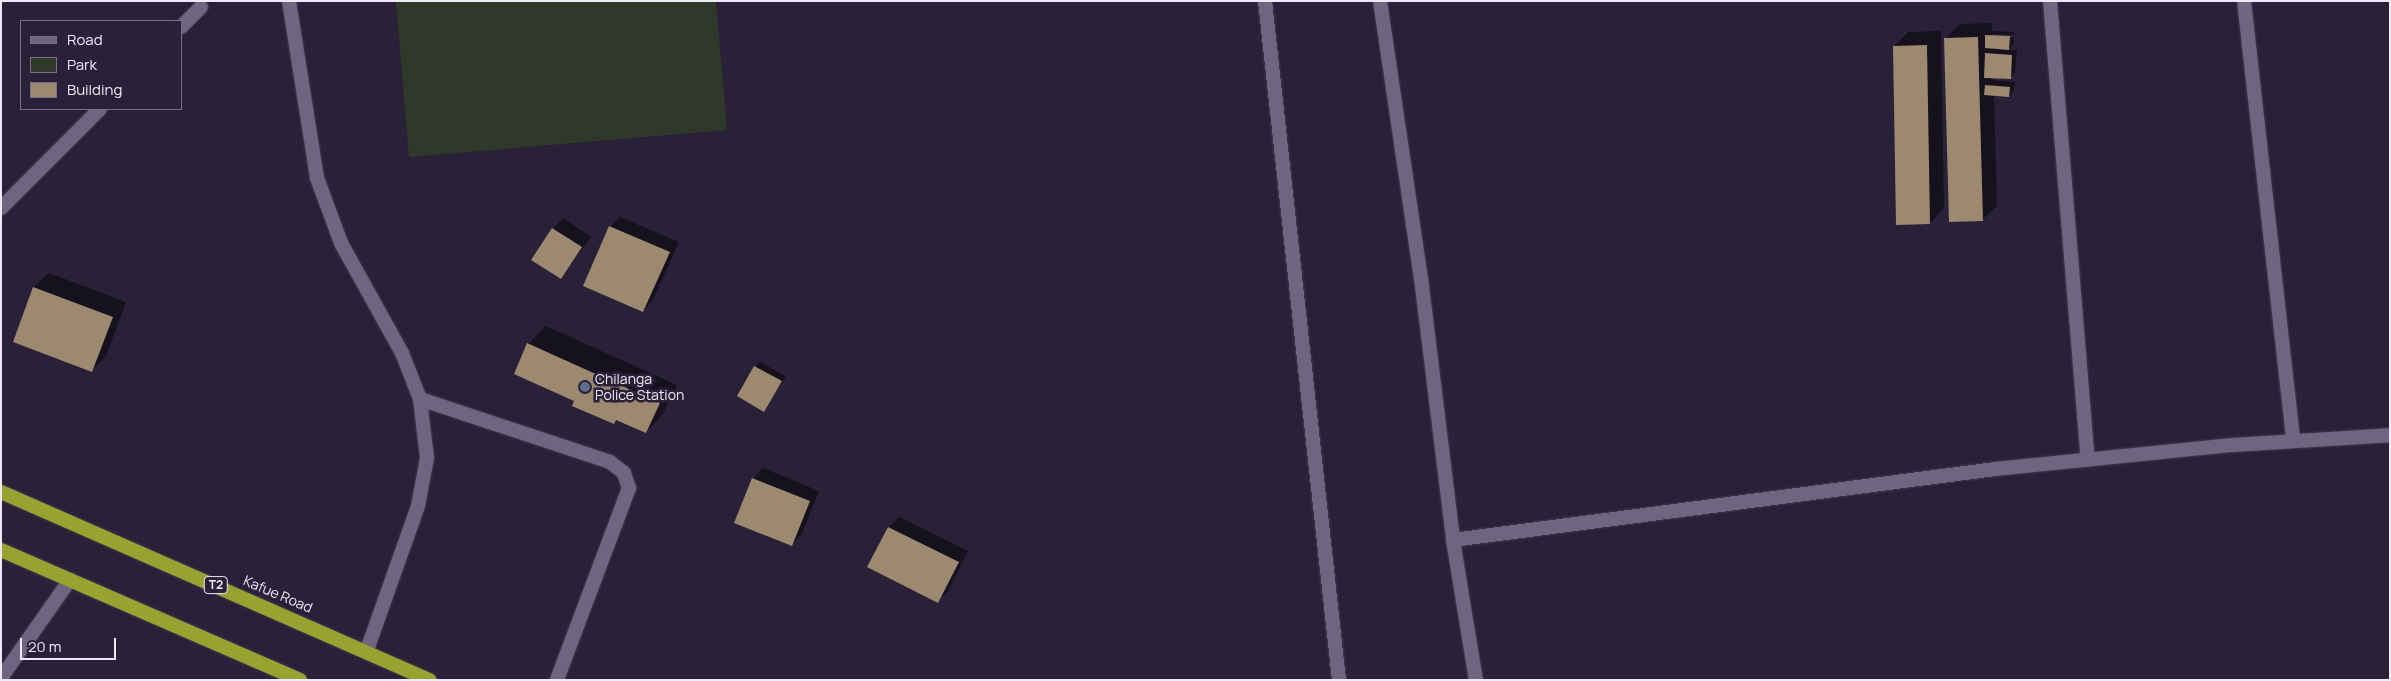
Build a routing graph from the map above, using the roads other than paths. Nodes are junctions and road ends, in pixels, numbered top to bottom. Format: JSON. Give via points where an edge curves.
{"nodes":[{"id":1,"x":289,"y":1,"type":"edge"},
{"id":2,"x":1266,"y":1,"type":"edge"},
{"id":3,"x":1380,"y":1,"type":"edge"},
{"id":4,"x":2050,"y":1,"type":"edge"},
{"id":5,"x":2244,"y":1,"type":"edge"},
{"id":6,"x":201,"y":8,"type":"dead end"},
{"id":7,"x":182,"y":26,"type":"edge"},
{"id":8,"x":99,"y":110,"type":"edge"},
{"id":9,"x":1,"y":208,"type":"edge"},
{"id":10,"x":420,"y":399,"type":"junction"},
{"id":11,"x":2390,"y":435,"type":"edge"},
{"id":12,"x":2293,"y":440,"type":"junction"},
{"id":13,"x":2088,"y":459,"type":"junction"},
{"id":14,"x":1,"y":492,"type":"edge"},
{"id":15,"x":1453,"y":540,"type":"junction"},
{"id":16,"x":1,"y":550,"type":"edge"},
{"id":17,"x":70,"y":580,"type":"junction"},
{"id":18,"x":367,"y":650,"type":"junction"},
{"id":19,"x":1,"y":678,"type":"edge"},
{"id":20,"x":300,"y":680,"type":"edge"},
{"id":21,"x":430,"y":680,"type":"edge"},
{"id":22,"x":557,"y":680,"type":"edge"},
{"id":23,"x":1339,"y":680,"type":"edge"},
{"id":24,"x":1476,"y":680,"type":"edge"}],
"edges":[{"from":1,"to":10,"type":"street","via":[[318,178],[341,243],[402,353]]},
{"from":2,"to":23,"type":"street"},
{"from":3,"to":15,"type":"street","via":[[1421,278]]},
{"from":4,"to":13,"type":"street"},
{"from":5,"to":12,"type":"street"},
{"from":6,"to":7,"type":"street"},
{"from":8,"to":9,"type":"street"},
{"from":10,"to":18,"type":"street","via":[[427,458],[418,506]]},
{"from":10,"to":22,"type":"street","via":[[610,462],[624,474],[630,488]]},
{"from":11,"to":12,"type":"street"},
{"from":12,"to":13,"type":"street"},
{"from":13,"to":15,"type":"street"},
{"from":14,"to":18,"type":"highway","name":"Kafue Road","number":"T2"},
{"from":15,"to":24,"type":"street"},
{"from":16,"to":17,"type":"highway"},
{"from":17,"to":19,"type":"street"},
{"from":17,"to":20,"type":"highway"},
{"from":18,"to":21,"type":"highway","name":"Kafue Road","number":"T2"}]}
